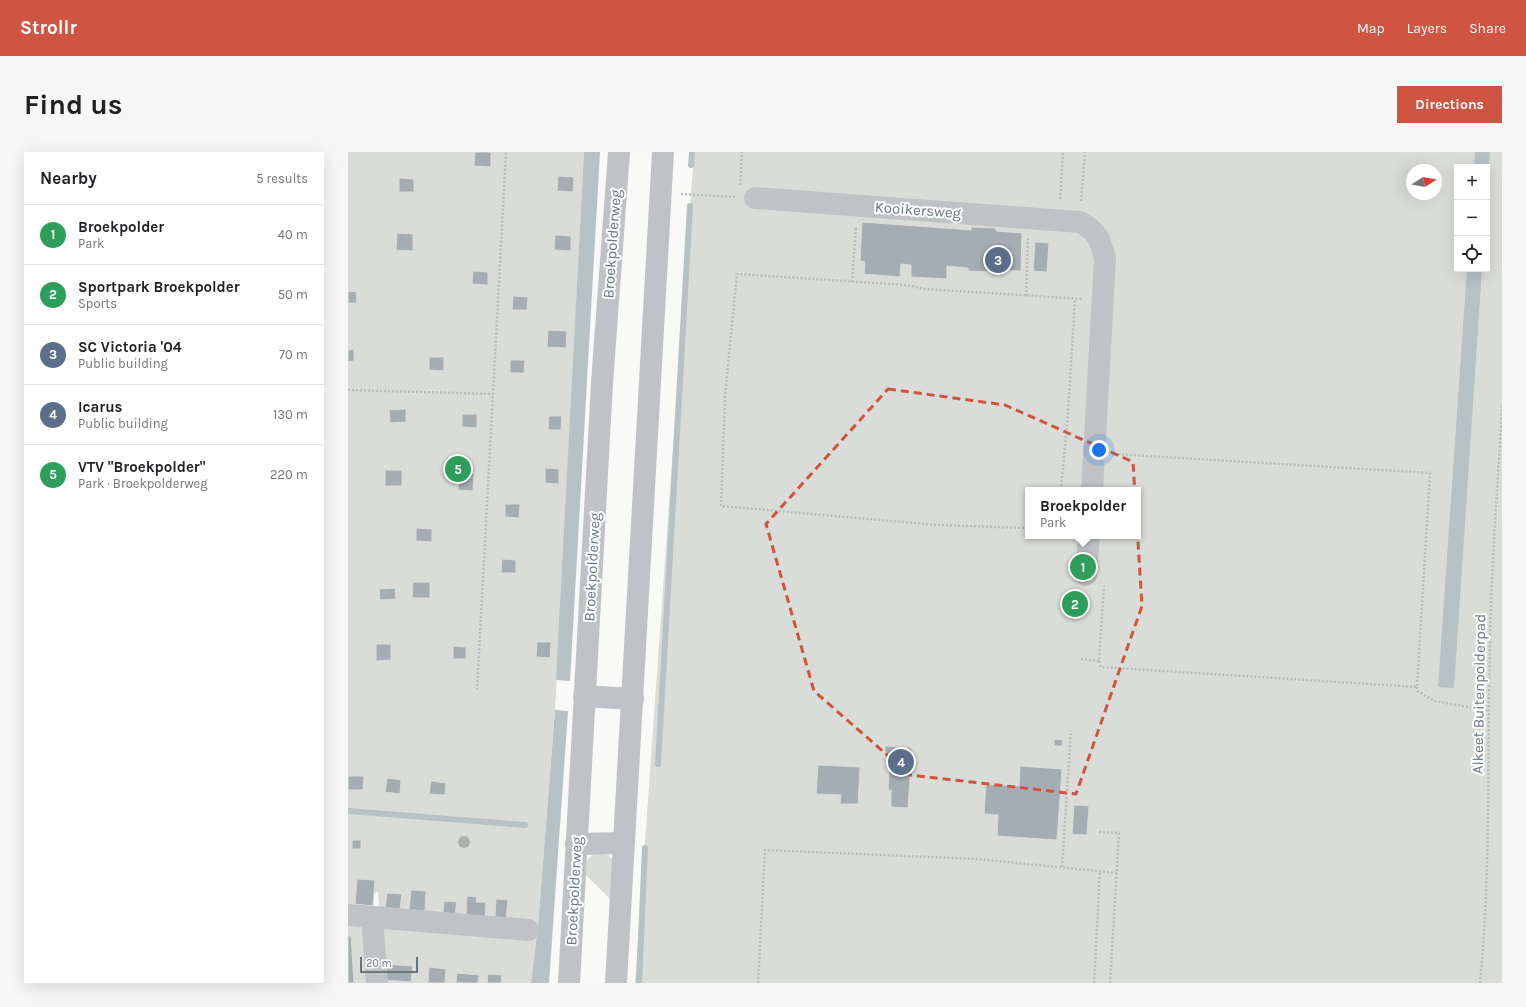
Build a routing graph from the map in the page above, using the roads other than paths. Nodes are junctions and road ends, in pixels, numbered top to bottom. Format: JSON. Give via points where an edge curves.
{"nodes":[{"id":1,"x":618,"y":152,"type":"edge"},
{"id":2,"x":663,"y":152,"type":"edge"},
{"id":3,"x":743,"y":195,"type":"road end"},
{"id":4,"x":1092,"y":487,"type":"edge"},
{"id":5,"x":1089,"y":539,"type":"edge"},
{"id":6,"x":1095,"y":579,"type":"road end"},
{"id":7,"x":584,"y":696,"type":"junction"},
{"id":8,"x":633,"y":699,"type":"junction"},
{"id":9,"x":623,"y":843,"type":"junction"},
{"id":10,"x":576,"y":844,"type":"junction"},
{"id":11,"x":348,"y":915,"type":"edge"},
{"id":12,"x":372,"y":918,"type":"junction"},
{"id":13,"x":528,"y":930,"type":"dead end"},
{"id":14,"x":377,"y":983,"type":"edge"},
{"id":15,"x":569,"y":983,"type":"edge"},
{"id":16,"x":616,"y":983,"type":"edge"}],
"edges":[{"from":1,"to":7,"type":"street","name":"Broekpolderweg"},
{"from":2,"to":8,"type":"street"},
{"from":3,"to":4,"type":"street","name":"Kooikersweg","via":[[1080,222],[1092,229],[1100,242],[1105,259]]},
{"from":5,"to":6,"type":"street"},
{"from":7,"to":8,"type":"street"},
{"from":7,"to":10,"type":"street","name":"Broekpolderweg"},
{"from":8,"to":9,"type":"street"},
{"from":9,"to":10,"type":"street"},
{"from":9,"to":16,"type":"street"},
{"from":10,"to":15,"type":"street","name":"Broekpolderweg"},
{"from":11,"to":12,"type":"street"},
{"from":12,"to":13,"type":"street"},
{"from":12,"to":14,"type":"street"}]}
